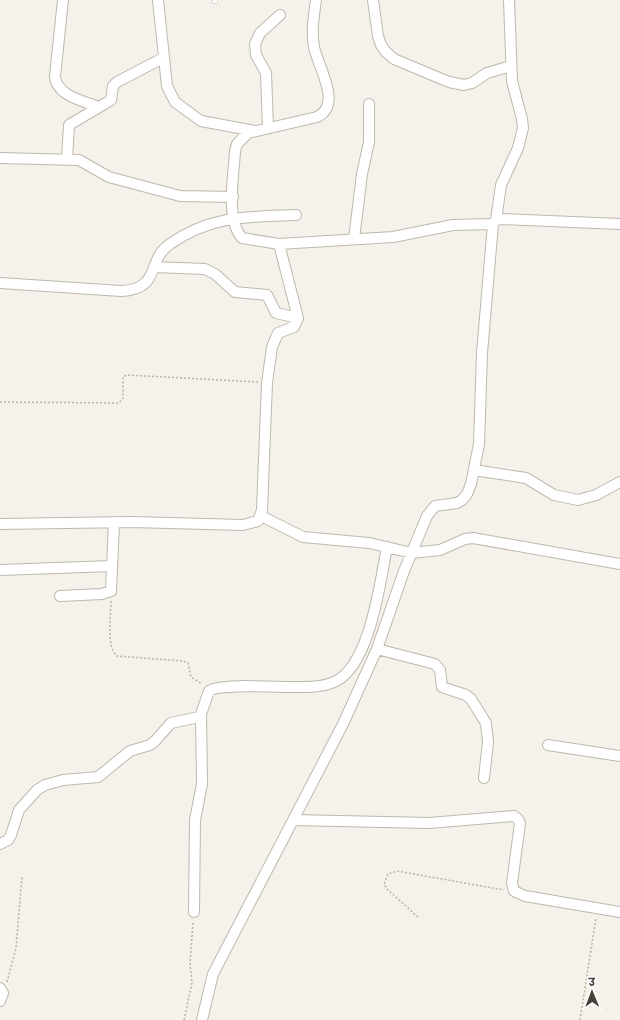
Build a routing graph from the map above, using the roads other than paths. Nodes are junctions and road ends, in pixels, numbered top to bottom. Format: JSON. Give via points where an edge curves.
{"nodes":[{"id":1,"x":63,"y":0,"type":"edge"},
{"id":2,"x":158,"y":0,"type":"edge"},
{"id":3,"x":316,"y":0,"type":"edge"},
{"id":4,"x":373,"y":0,"type":"edge"},
{"id":5,"x":509,"y":0,"type":"edge"},
{"id":6,"x":280,"y":15,"type":"dead end"},
{"id":7,"x":163,"y":58,"type":"junction"},
{"id":8,"x":511,"y":66,"type":"junction"},
{"id":9,"x":369,"y":104,"type":"dead end"},
{"id":10,"x":99,"y":107,"type":"junction"},
{"id":11,"x":268,"y":128,"type":"junction"},
{"id":12,"x":257,"y":131,"type":"junction"},
{"id":13,"x":0,"y":158,"type":"edge"},
{"id":14,"x":67,"y":159,"type":"junction"},
{"id":15,"x":233,"y":197,"type":"junction"},
{"id":16,"x":296,"y":215,"type":"dead end"},
{"id":17,"x":232,"y":218,"type":"junction"},
{"id":18,"x":495,"y":222,"type":"junction"},
{"id":19,"x":620,"y":224,"type":"edge"},
{"id":20,"x":354,"y":239,"type":"junction"},
{"id":21,"x":279,"y":244,"type":"junction"},
{"id":22,"x":154,"y":268,"type":"junction"},
{"id":23,"x":0,"y":283,"type":"edge"},
{"id":24,"x":298,"y":318,"type":"junction"},
{"id":25,"x":474,"y":470,"type":"junction"},
{"id":26,"x":620,"y":482,"type":"edge"},
{"id":27,"x":261,"y":516,"type":"junction"},
{"id":28,"x":114,"y":522,"type":"junction"},
{"id":29,"x":0,"y":524,"type":"edge"},
{"id":30,"x":387,"y":547,"type":"junction"},
{"id":31,"x":406,"y":552,"type":"junction"},
{"id":32,"x":620,"y":564,"type":"edge"},
{"id":33,"x":112,"y":566,"type":"junction"},
{"id":34,"x":0,"y":570,"type":"edge"},
{"id":35,"x":60,"y":596,"type":"dead end"},
{"id":36,"x":377,"y":649,"type":"junction"},
{"id":37,"x":201,"y":714,"type":"junction"},
{"id":38,"x":548,"y":745,"type":"dead end"},
{"id":39,"x":620,"y":756,"type":"edge"},
{"id":40,"x":484,"y":778,"type":"dead end"},
{"id":41,"x":293,"y":820,"type":"junction"},
{"id":42,"x":0,"y":844,"type":"edge"},
{"id":43,"x":194,"y":912,"type":"road end"},
{"id":44,"x":620,"y":912,"type":"edge"},
{"id":45,"x":202,"y":1020,"type":"edge"}],
"edges":[{"from":1,"to":10,"type":"street","via":[[55,76],[57,86],[61,92]]},
{"from":2,"to":7,"type":"street"},
{"from":3,"to":11,"type":"street","via":[[313,39],[328,93],[327,109],[317,117]]},
{"from":4,"to":8,"type":"street","via":[[380,41],[386,52],[394,59],[449,82],[464,85],[487,73]]},
{"from":5,"to":8,"type":"street"},
{"from":6,"to":11,"type":"street","via":[[260,33],[255,44],[256,55],[266,73]]},
{"from":7,"to":10,"type":"street","via":[[117,82],[113,86],[111,100]]},
{"from":7,"to":12,"type":"street","via":[[170,94],[180,106],[201,121]]},
{"from":8,"to":18,"type":"street","via":[[523,128],[518,148],[501,185]]},
{"from":9,"to":20,"type":"street","via":[[369,142],[362,174]]},
{"from":10,"to":14,"type":"street","via":[[69,124]]},
{"from":11,"to":12,"type":"street"},
{"from":12,"to":15,"type":"street","via":[[248,133],[237,144]]},
{"from":13,"to":14,"type":"street"},
{"from":14,"to":15,"type":"street","via":[[79,160],[109,177],[180,196]]},
{"from":15,"to":17,"type":"street"},
{"from":16,"to":17,"type":"street"},
{"from":17,"to":21,"type":"street","via":[[242,238]]},
{"from":17,"to":22,"type":"street","via":[[212,222],[169,244],[160,254]]},
{"from":18,"to":19,"type":"street","via":[[557,220]]},
{"from":18,"to":20,"type":"street","via":[[453,225],[403,235]]},
{"from":18,"to":25,"type":"street","via":[[482,353],[479,444]]},
{"from":20,"to":21,"type":"street"},
{"from":21,"to":24,"type":"street"},
{"from":22,"to":23,"type":"street","via":[[143,285],[131,290]]},
{"from":22,"to":24,"type":"street","via":[[210,271],[235,292],[267,295],[276,313]]},
{"from":24,"to":27,"type":"street","via":[[294,327],[278,333],[274,339],[267,383]]},
{"from":25,"to":26,"type":"street","via":[[526,478],[554,495],[578,500],[596,495]]},
{"from":25,"to":31,"type":"street","via":[[469,489],[462,500],[431,510]]},
{"from":27,"to":28,"type":"street","via":[[258,521],[243,525]]},
{"from":27,"to":30,"type":"street","via":[[303,537]]},
{"from":28,"to":29,"type":"street"},
{"from":28,"to":33,"type":"street"},
{"from":30,"to":31,"type":"street"},
{"from":30,"to":37,"type":"street","via":[[367,636],[360,654],[346,674],[336,682],[316,687],[213,689],[207,696]]},
{"from":31,"to":32,"type":"street","via":[[440,550],[473,538]]},
{"from":31,"to":36,"type":"street"},
{"from":33,"to":34,"type":"street"},
{"from":33,"to":35,"type":"street","via":[[111,591],[102,594]]},
{"from":36,"to":40,"type":"street","via":[[435,664],[440,670],[442,687],[471,699],[486,723],[488,732]]},
{"from":36,"to":41,"type":"street","via":[[343,724]]},
{"from":37,"to":42,"type":"street","via":[[171,723],[150,745],[130,751],[98,777],[63,780],[37,790],[18,810],[11,835]]},
{"from":37,"to":43,"type":"street","via":[[202,784],[195,820]]},
{"from":38,"to":39,"type":"street"},
{"from":41,"to":44,"type":"street","via":[[437,823],[514,816],[520,823],[512,883],[514,892]]},
{"from":41,"to":45,"type":"street","via":[[212,974]]}]}
